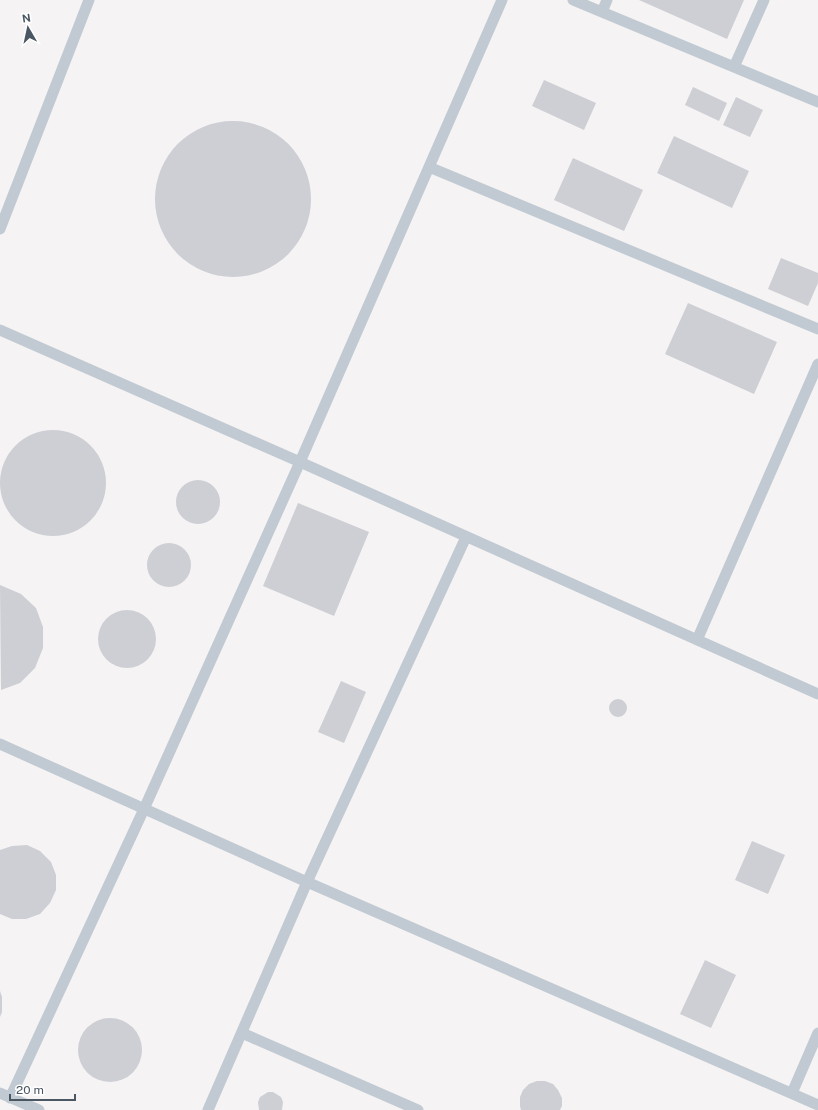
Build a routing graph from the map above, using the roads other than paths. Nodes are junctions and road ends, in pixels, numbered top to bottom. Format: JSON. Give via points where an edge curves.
{"nodes":[{"id":1,"x":89,"y":0,"type":"edge"},
{"id":2,"x":502,"y":0,"type":"edge"},
{"id":3,"x":573,"y":0,"type":"edge"},
{"id":4,"x":607,"y":0,"type":"edge"},
{"id":5,"x":764,"y":0,"type":"edge"},
{"id":6,"x":602,"y":12,"type":"junction"},
{"id":7,"x":734,"y":67,"type":"junction"},
{"id":8,"x":818,"y":102,"type":"edge"},
{"id":9,"x":428,"y":167,"type":"junction"},
{"id":10,"x":0,"y":229,"type":"edge"},
{"id":11,"x":0,"y":330,"type":"edge"},
{"id":12,"x":818,"y":330,"type":"edge"},
{"id":13,"x":818,"y":364,"type":"edge"},
{"id":14,"x":300,"y":462,"type":"junction"},
{"id":15,"x":466,"y":537,"type":"junction"},
{"id":16,"x":697,"y":640,"type":"junction"},
{"id":17,"x":818,"y":694,"type":"edge"},
{"id":18,"x":0,"y":744,"type":"edge"},
{"id":19,"x":144,"y":809,"type":"junction"},
{"id":20,"x":307,"y":882,"type":"junction"},
{"id":21,"x":242,"y":1033,"type":"junction"},
{"id":22,"x":818,"y":1033,"type":"edge"},
{"id":23,"x":792,"y":1093,"type":"junction"},
{"id":24,"x":5,"y":1095,"type":"edge"},
{"id":25,"x":818,"y":1105,"type":"edge"},
{"id":26,"x":39,"y":1110,"type":"edge"},
{"id":27,"x":208,"y":1110,"type":"edge"},
{"id":28,"x":418,"y":1110,"type":"edge"}],
"edges":[{"from":1,"to":10,"type":"lane"},
{"from":2,"to":9,"type":"lane"},
{"from":3,"to":6,"type":"lane"},
{"from":4,"to":6,"type":"lane"},
{"from":5,"to":7,"type":"lane"},
{"from":6,"to":7,"type":"lane"},
{"from":7,"to":8,"type":"lane"},
{"from":9,"to":12,"type":"lane"},
{"from":9,"to":14,"type":"lane"},
{"from":11,"to":14,"type":"lane"},
{"from":13,"to":16,"type":"lane"},
{"from":14,"to":15,"type":"lane"},
{"from":14,"to":19,"type":"lane"},
{"from":15,"to":16,"type":"lane"},
{"from":15,"to":20,"type":"lane"},
{"from":16,"to":17,"type":"lane"},
{"from":18,"to":19,"type":"lane"},
{"from":19,"to":20,"type":"lane"},
{"from":19,"to":24,"type":"lane"},
{"from":20,"to":21,"type":"lane"},
{"from":20,"to":23,"type":"lane"},
{"from":21,"to":27,"type":"lane"},
{"from":21,"to":28,"type":"lane"},
{"from":22,"to":23,"type":"lane"},
{"from":23,"to":25,"type":"lane"},
{"from":24,"to":26,"type":"lane"}]}
